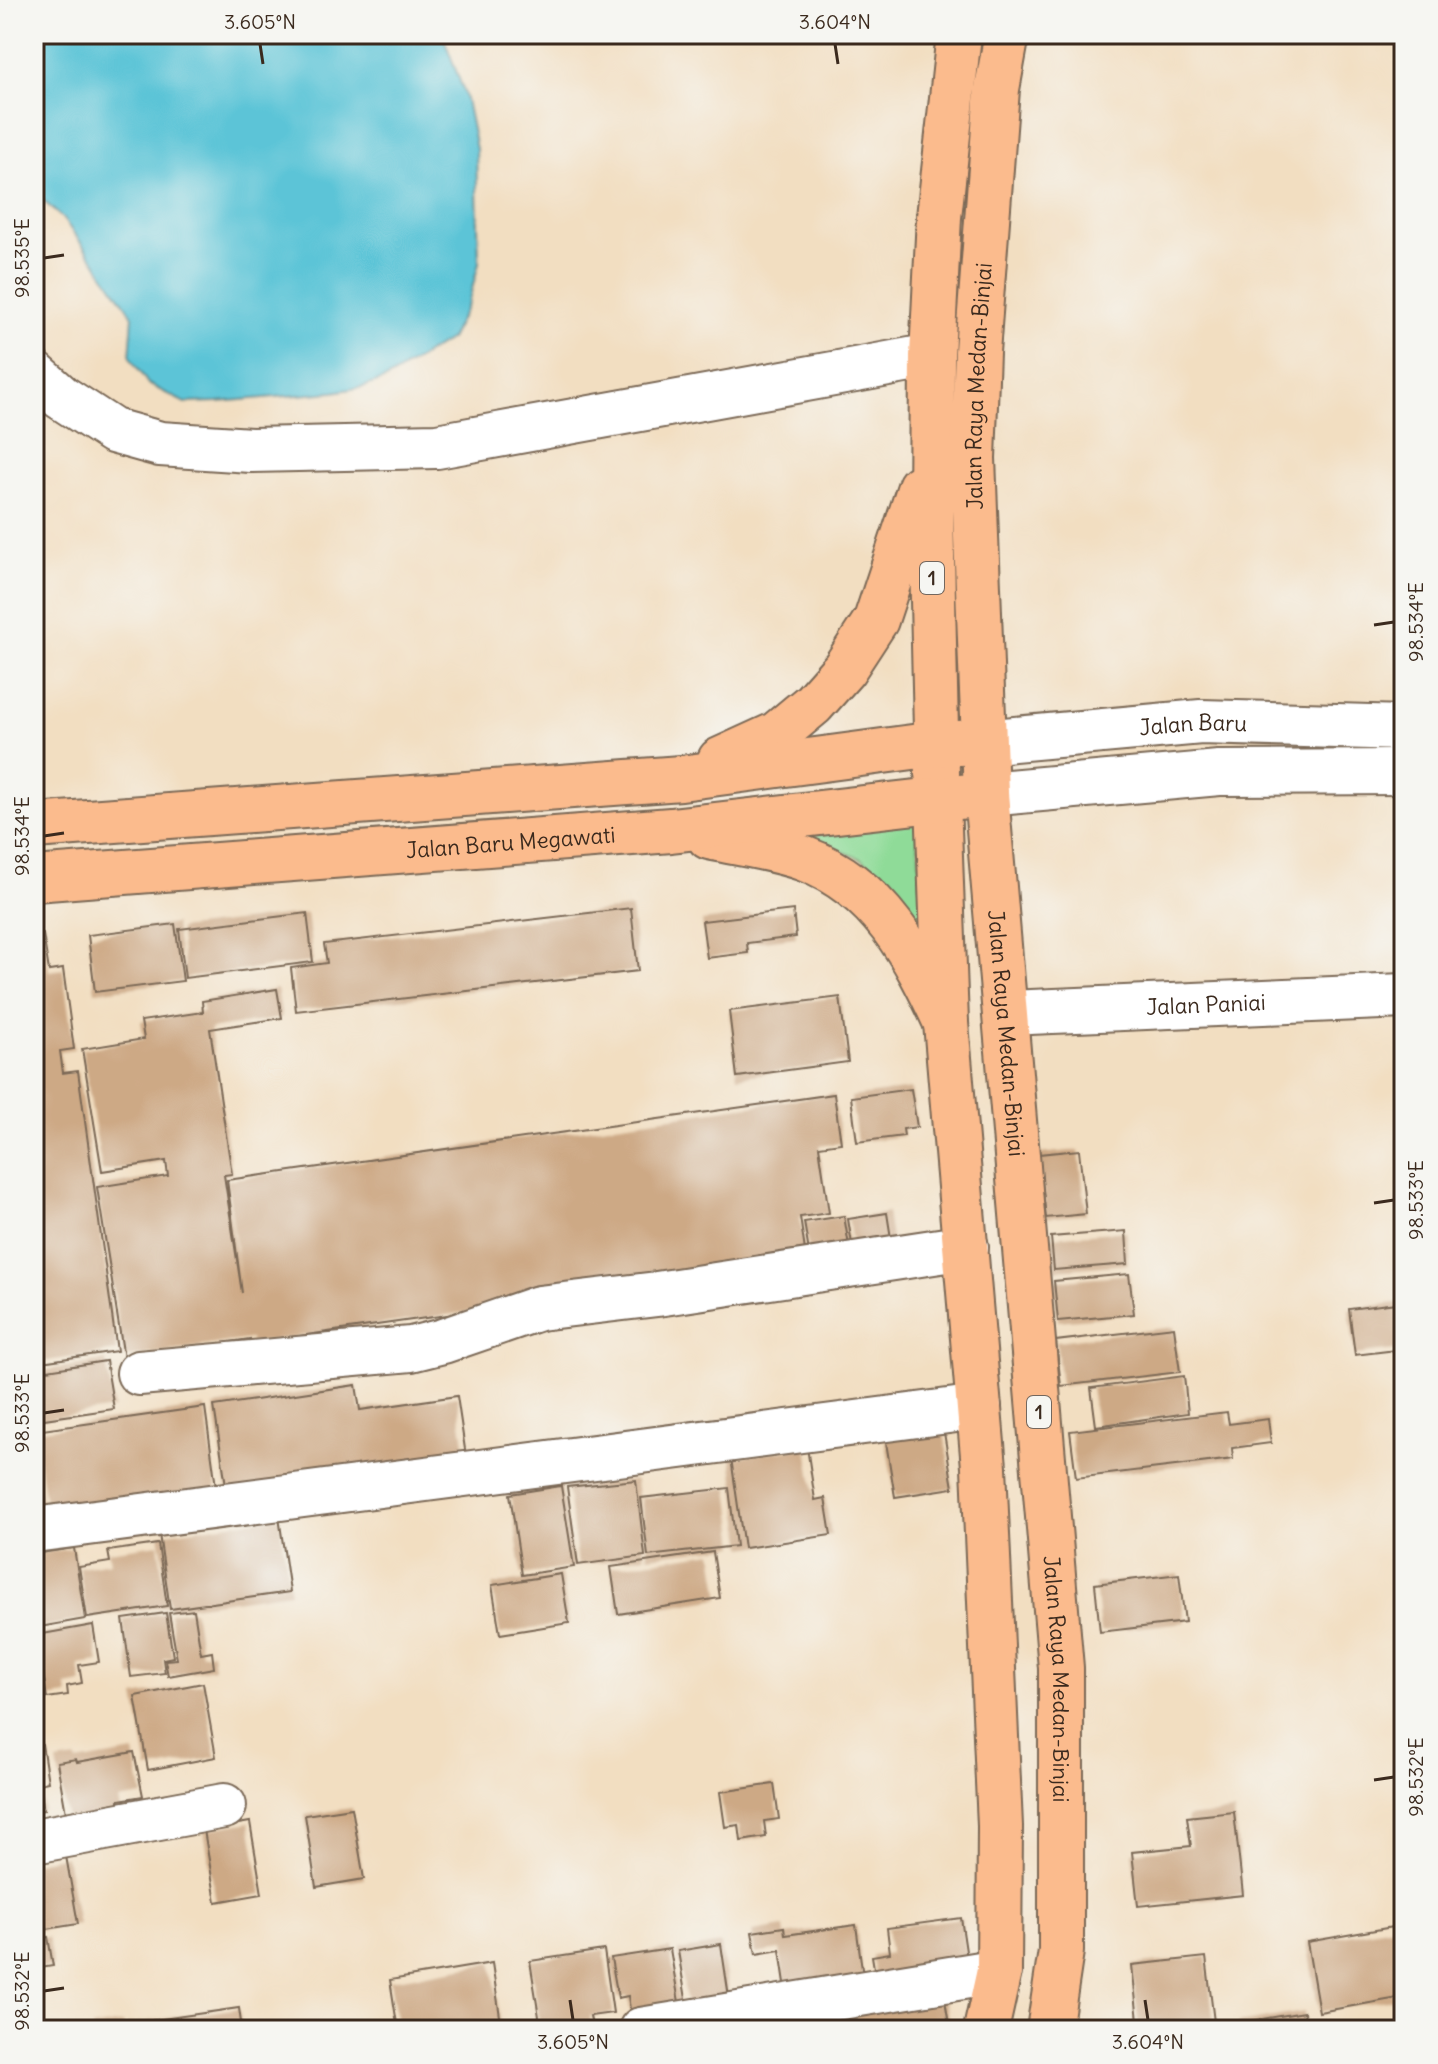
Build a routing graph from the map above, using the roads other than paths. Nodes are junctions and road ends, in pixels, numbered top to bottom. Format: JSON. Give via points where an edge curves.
{"nodes":[{"id":1,"x":959,"y":34,"type":"edge"},
{"id":2,"x":1007,"y":34,"type":"edge"},
{"id":3,"x":932,"y":356,"type":"junction"},
{"id":4,"x":34,"y":373,"type":"edge"},
{"id":5,"x":933,"y":451,"type":"junction"},
{"id":6,"x":1404,"y":728,"type":"edge"},
{"id":7,"x":982,"y":742,"type":"junction"},
{"id":8,"x":935,"y":744,"type":"junction"},
{"id":9,"x":1404,"y":772,"type":"edge"},
{"id":10,"x":681,"y":778,"type":"junction"},
{"id":11,"x":986,"y":794,"type":"junction"},
{"id":12,"x":938,"y":800,"type":"junction"},
{"id":13,"x":34,"y":826,"type":"edge"},
{"id":14,"x":671,"y":830,"type":"junction"},
{"id":15,"x":34,"y":879,"type":"edge"},
{"id":16,"x":1404,"y":996,"type":"edge"},
{"id":17,"x":1006,"y":1013,"type":"junction"},
{"id":18,"x":946,"y":1023,"type":"junction"},
{"id":19,"x":966,"y":1247,"type":"junction"},
{"id":20,"x":139,"y":1373,"type":"dead end"},
{"id":21,"x":979,"y":1407,"type":"junction"},
{"id":22,"x":34,"y":1530,"type":"edge"},
{"id":23,"x":224,"y":1806,"type":"dead end"},
{"id":24,"x":34,"y":1841,"type":"edge"},
{"id":25,"x":999,"y":1971,"type":"junction"},
{"id":26,"x":641,"y":2030,"type":"edge"},
{"id":27,"x":986,"y":2030,"type":"edge"},
{"id":28,"x":1049,"y":2030,"type":"edge"}],
"edges":[{"from":1,"to":3,"type":"main road","name":"Jalan Raya Medan-Binjai","number":"1","via":[[939,217]]},
{"from":2,"to":7,"type":"main road","name":"Jalan Raya Medan-Binjai","number":"1","via":[[997,89],[973,458]]},
{"from":3,"to":4,"type":"street","via":[[437,446],[251,450],[160,444],[113,431]]},
{"from":3,"to":5,"type":"main road","name":"Jalan Raya Medan-Binjai","number":"1"},
{"from":5,"to":8,"type":"main road","name":"Jalan Raya Medan-Binjai","number":"1"},
{"from":5,"to":10,"type":"main road","via":[[876,620],[844,669],[777,734]]},
{"from":6,"to":7,"type":"street","name":"Jalan Baru","via":[[1201,722]]},
{"from":7,"to":8,"type":"main road"},
{"from":7,"to":11,"type":"main road","name":"Jalan Raya Medan-Binjai","number":"1"},
{"from":8,"to":10,"type":"main road"},
{"from":8,"to":12,"type":"main road","name":"Jalan Raya Medan-Binjai","number":"1"},
{"from":9,"to":11,"type":"street","via":[[1219,773]]},
{"from":10,"to":13,"type":"main road"},
{"from":11,"to":12,"type":"main road","name":"Jalan Baru Megawati"},
{"from":11,"to":17,"type":"main road","name":"Jalan Raya Medan-Binjai","number":"1"},
{"from":12,"to":14,"type":"main road","name":"Jalan Baru Megawati"},
{"from":12,"to":18,"type":"main road","name":"Jalan Raya Medan-Binjai","number":"1"},
{"from":14,"to":15,"type":"main road","name":"Jalan Baru Megawati"},
{"from":14,"to":18,"type":"main road","via":[[806,860],[838,875],[863,893],[910,950]]},
{"from":16,"to":17,"type":"street","name":"Jalan Paniai"},
{"from":17,"to":28,"type":"main road","name":"Jalan Raya Medan-Binjai","number":"1","via":[[1061,1668],[1061,1951]]},
{"from":18,"to":19,"type":"main road","name":"Jalan Raya Medan-Binjai","number":"1"},
{"from":19,"to":20,"type":"street","via":[[539,1308],[411,1349]]},
{"from":19,"to":21,"type":"main road","name":"Jalan Raya Medan-Binjai","number":"1"},
{"from":21,"to":22,"type":"street"},
{"from":21,"to":25,"type":"main road","name":"Jalan Raya Medan-Binjai","number":"1","via":[[1000,1826]]},
{"from":23,"to":24,"type":"street"},
{"from":25,"to":26,"type":"street"},
{"from":25,"to":27,"type":"main road","name":"Jalan Raya Medan-Binjai","number":"1"}]}
